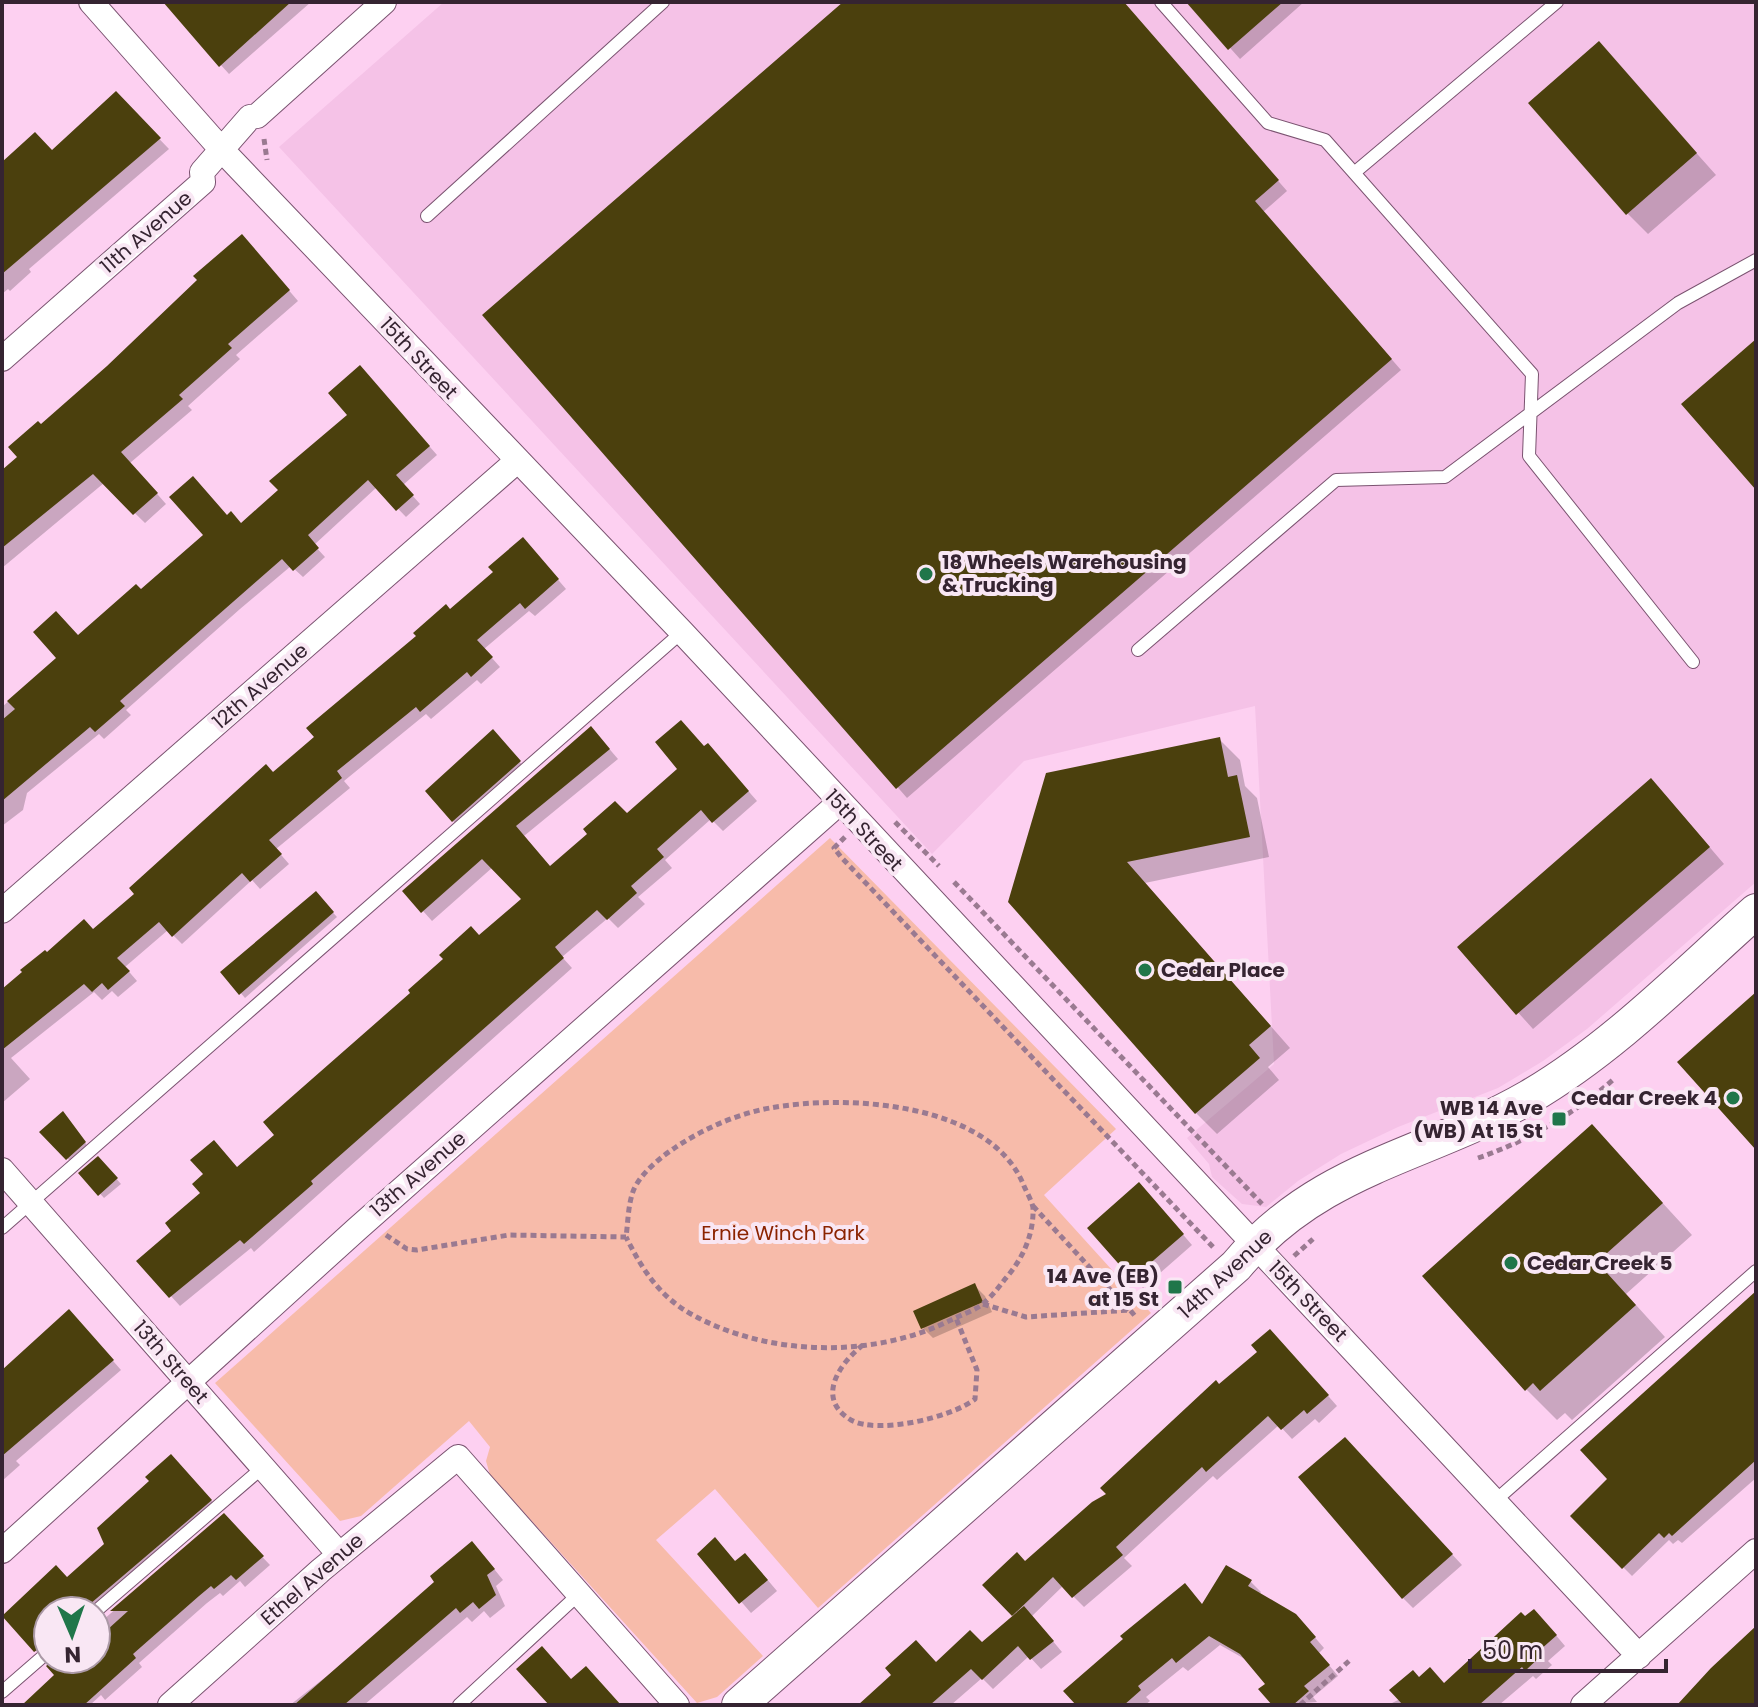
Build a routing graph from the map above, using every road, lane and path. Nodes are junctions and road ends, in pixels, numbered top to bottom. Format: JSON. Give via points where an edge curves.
{"nodes":[{"id":1,"x":91,"y":2,"type":"edge"},
{"id":2,"x":384,"y":2,"type":"edge"},
{"id":3,"x":663,"y":2,"type":"edge"},
{"id":4,"x":1161,"y":2,"type":"edge"},
{"id":5,"x":1557,"y":2,"type":"edge"},
{"id":6,"x":221,"y":149,"type":"junction"},
{"id":7,"x":1354,"y":173,"type":"junction"},
{"id":8,"x":427,"y":216,"type":"dead end"},
{"id":9,"x":1756,"y":260,"type":"edge"},
{"id":10,"x":2,"y":359,"type":"edge"},
{"id":11,"x":1531,"y":410,"type":"junction"},
{"id":12,"x":517,"y":461,"type":"junction"},
{"id":13,"x":682,"y":632,"type":"junction"},
{"id":14,"x":1138,"y":650,"type":"dead end"},
{"id":15,"x":1693,"y":662,"type":"dead end"},
{"id":16,"x":839,"y":803,"type":"junction"},
{"id":17,"x":892,"y":820,"type":"dead end"},
{"id":18,"x":846,"y":836,"type":"dead end"},
{"id":19,"x":2,"y":911,"type":"edge"},
{"id":20,"x":1756,"y":911,"type":"edge"},
{"id":21,"x":2,"y":1170,"type":"edge"},
{"id":22,"x":31,"y":1202,"type":"junction"},
{"id":23,"x":1033,"y":1206,"type":"junction"},
{"id":24,"x":1266,"y":1207,"type":"dead end"},
{"id":25,"x":2,"y":1228,"type":"edge"},
{"id":26,"x":382,"y":1232,"type":"dead end"},
{"id":27,"x":626,"y":1237,"type":"junction"},
{"id":28,"x":1254,"y":1245,"type":"junction"},
{"id":29,"x":1215,"y":1248,"type":"dead end"},
{"id":30,"x":1756,"y":1271,"type":"edge"},
{"id":31,"x":983,"y":1304,"type":"junction"},
{"id":32,"x":1130,"y":1310,"type":"junction"},
{"id":33,"x":956,"y":1318,"type":"junction"},
{"id":34,"x":1155,"y":1338,"type":"junction"},
{"id":35,"x":864,"y":1344,"type":"junction"},
{"id":36,"x":189,"y":1384,"type":"junction"},
{"id":37,"x":262,"y":1468,"type":"junction"},
{"id":38,"x":1496,"y":1500,"type":"junction"},
{"id":39,"x":2,"y":1551,"type":"edge"},
{"id":40,"x":1756,"y":1551,"type":"edge"},
{"id":41,"x":339,"y":1554,"type":"junction"},
{"id":42,"x":580,"y":1593,"type":"junction"},
{"id":43,"x":112,"y":1597,"type":"edge"},
{"id":44,"x":1639,"y":1656,"type":"junction"},
{"id":45,"x":1349,"y":1661,"type":"dead end"},
{"id":46,"x":32,"y":1666,"type":"edge"},
{"id":47,"x":2,"y":1692,"type":"edge"},
{"id":48,"x":170,"y":1705,"type":"edge"},
{"id":49,"x":459,"y":1705,"type":"edge"},
{"id":50,"x":677,"y":1705,"type":"edge"},
{"id":51,"x":739,"y":1705,"type":"edge"},
{"id":52,"x":1300,"y":1705,"type":"edge"},
{"id":53,"x":1583,"y":1705,"type":"edge"}],
"edges":[{"from":1,"to":6,"type":"street","name":"15th Street"},
{"from":2,"to":6,"type":"street","name":"11th Avenue","via":[[250,117]]},
{"from":3,"to":8,"type":"lane"},
{"from":4,"to":7,"type":"lane","via":[[1268,123],[1325,140]]},
{"from":5,"to":7,"type":"lane"},
{"from":6,"to":10,"type":"street","name":"11th Avenue","via":[[202,172],[203,182]]},
{"from":6,"to":12,"type":"street","name":"15th Street"},
{"from":7,"to":11,"type":"lane","via":[[1532,374]]},
{"from":9,"to":11,"type":"lane","via":[[1678,303]]},
{"from":11,"to":14,"type":"lane","via":[[1445,477],[1336,480]]},
{"from":11,"to":15,"type":"lane","via":[[1529,456]]},
{"from":12,"to":13,"type":"street","name":"15th Street"},
{"from":12,"to":19,"type":"street","name":"12th Avenue"},
{"from":13,"to":16,"type":"street","name":"15th Street"},
{"from":13,"to":22,"type":"lane"},
{"from":16,"to":28,"type":"street","name":"15th Street"},
{"from":16,"to":36,"type":"street","name":"13th Avenue","via":[[345,1239]]},
{"from":17,"to":24,"type":"path"},
{"from":18,"to":29,"type":"path","via":[[834,848],[841,857]]},
{"from":20,"to":28,"type":"street","name":"14th Avenue","via":[[1591,1056],[1529,1097],[1332,1186]]},
{"from":21,"to":22,"type":"street","name":"13th Street"},
{"from":22,"to":25,"type":"lane"},
{"from":22,"to":36,"type":"street","name":"13th Street"},
{"from":23,"to":27,"type":"path","via":[[1017,1167],[991,1142],[959,1124],[891,1106],[806,1104],[732,1118],[658,1159],[634,1190]]},
{"from":23,"to":31,"type":"path","via":[[1025,1252]]},
{"from":23,"to":32,"type":"path"},
{"from":26,"to":27,"type":"path","via":[[394,1243],[417,1250],[509,1235]]},
{"from":27,"to":35,"type":"path","via":[[660,1291],[726,1330],[799,1346]]},
{"from":28,"to":34,"type":"street","name":"14th Avenue"},
{"from":28,"to":38,"type":"street","name":"15th Street"},
{"from":30,"to":38,"type":"lane"},
{"from":31,"to":32,"type":"path","via":[[1026,1317]]},
{"from":31,"to":33,"type":"path"},
{"from":32,"to":34,"type":"path"},
{"from":33,"to":35,"type":"path","via":[[912,1336]]},
{"from":33,"to":35,"type":"path","via":[[977,1370],[975,1399],[964,1408],[909,1424],[850,1419],[834,1395],[834,1376]]},
{"from":34,"to":51,"type":"street","name":"14th Avenue"},
{"from":36,"to":37,"type":"street","name":"13th Street"},
{"from":36,"to":39,"type":"street","name":"13th Avenue"},
{"from":37,"to":41,"type":"street","name":"13th Street"},
{"from":37,"to":43,"type":"lane"},
{"from":38,"to":44,"type":"street","name":"15th Street"},
{"from":40,"to":44,"type":"street"},
{"from":41,"to":42,"type":"street","name":"Ethel Avenue","via":[[458,1457]]},
{"from":41,"to":48,"type":"street","name":"Ethel Avenue"},
{"from":42,"to":49,"type":"lane"},
{"from":42,"to":50,"type":"street"},
{"from":44,"to":53,"type":"street"},
{"from":45,"to":52,"type":"path"},
{"from":46,"to":47,"type":"lane"}]}
